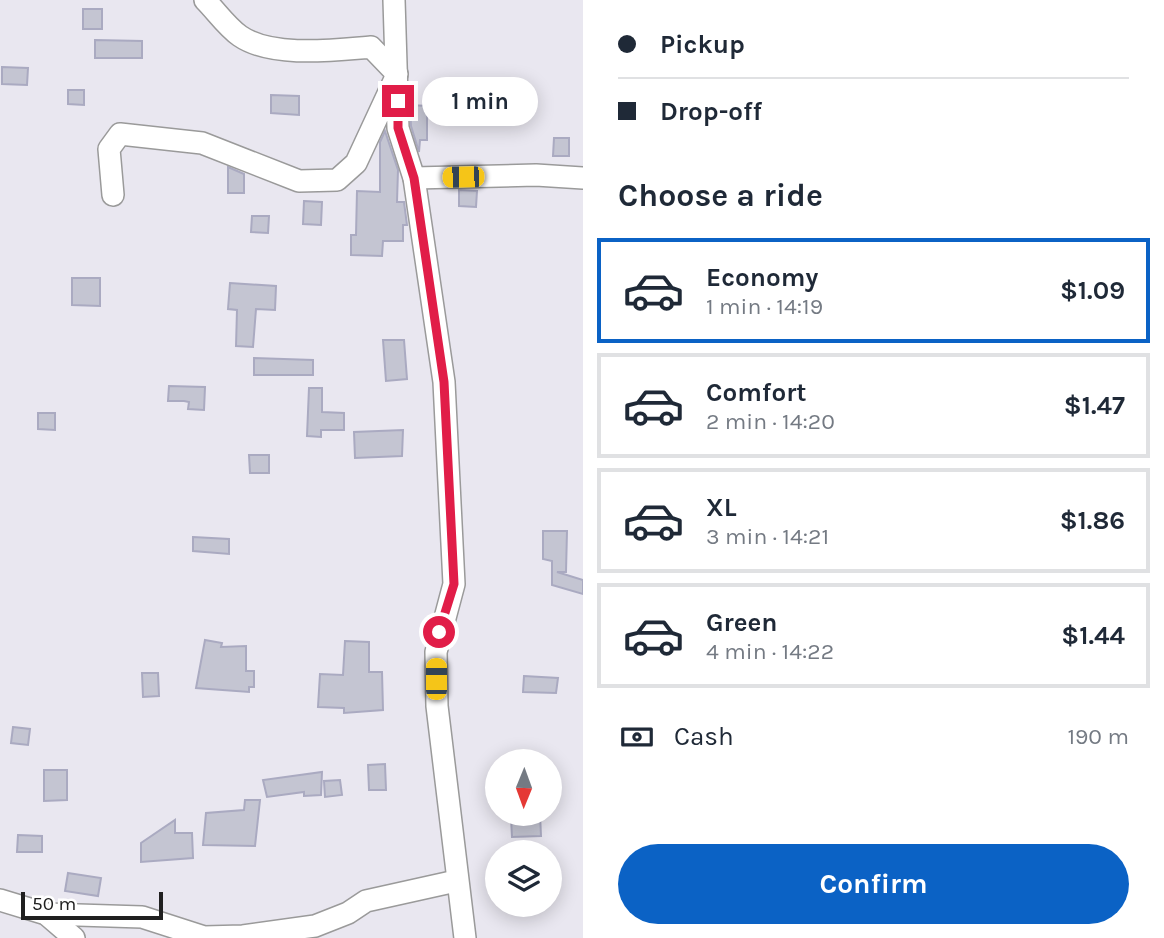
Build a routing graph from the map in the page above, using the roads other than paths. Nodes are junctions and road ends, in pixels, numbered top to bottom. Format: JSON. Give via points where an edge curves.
{"nodes":[{"id":1,"x":205,"y":0,"type":"edge"},
{"id":2,"x":394,"y":0,"type":"edge"},
{"id":3,"x":397,"y":74,"type":"junction"},
{"id":4,"x":583,"y":177,"type":"edge"},
{"id":5,"x":414,"y":178,"type":"junction"},
{"id":6,"x":113,"y":195,"type":"dead end"},
{"id":7,"x":456,"y":880,"type":"junction"},
{"id":8,"x":0,"y":900,"type":"edge"},
{"id":9,"x":46,"y":914,"type":"junction"},
{"id":10,"x":74,"y":938,"type":"edge"},
{"id":11,"x":465,"y":938,"type":"edge"}],
"edges":[{"from":1,"to":3,"type":"street","via":[[241,37],[271,47],[310,51],[371,47]]},
{"from":2,"to":3,"type":"street"},
{"from":3,"to":5,"type":"street","via":[[398,128]]},
{"from":3,"to":6,"type":"street","via":[[356,163],[337,180],[299,181],[202,143],[120,134],[109,149]]},
{"from":4,"to":5,"type":"street"},
{"from":5,"to":7,"type":"street","via":[[444,382],[454,584],[436,652],[437,706]]},
{"from":7,"to":9,"type":"street","via":[[366,901],[315,926],[256,935],[204,937],[142,917]]},
{"from":7,"to":11,"type":"street"},
{"from":8,"to":9,"type":"street"},
{"from":9,"to":10,"type":"street"}]}
